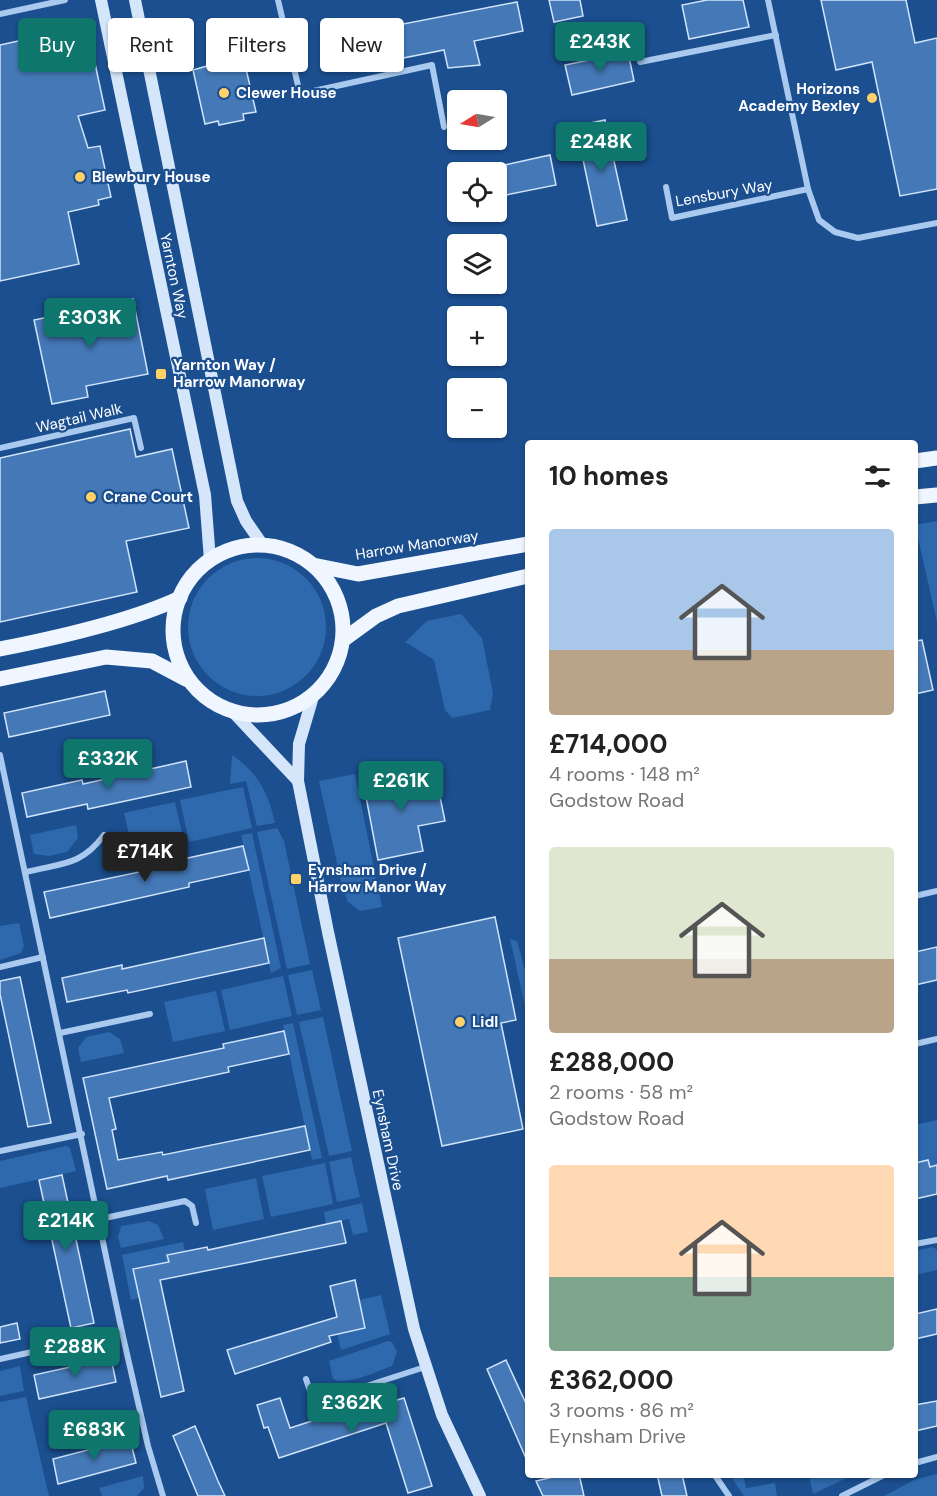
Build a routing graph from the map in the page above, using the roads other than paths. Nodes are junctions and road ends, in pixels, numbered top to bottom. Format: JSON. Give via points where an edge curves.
{"nodes":[{"id":1,"x":65,"y":0,"type":"edge"},
{"id":2,"x":101,"y":0,"type":"edge"},
{"id":3,"x":135,"y":0,"type":"edge"},
{"id":4,"x":278,"y":0,"type":"edge"},
{"id":5,"x":768,"y":0,"type":"edge"},
{"id":6,"x":0,"y":14,"type":"edge"},
{"id":7,"x":776,"y":35,"type":"junction"},
{"id":8,"x":639,"y":62,"type":"dead end"},
{"id":9,"x":444,"y":127,"type":"dead end"},
{"id":10,"x":666,"y":187,"type":"dead end"},
{"id":11,"x":808,"y":189,"type":"junction"},
{"id":12,"x":937,"y":223,"type":"edge"},
{"id":13,"x":0,"y":448,"type":"edge"},
{"id":14,"x":141,"y":448,"type":"dead end"},
{"id":15,"x":937,"y":458,"type":"edge"},
{"id":16,"x":918,"y":460,"type":"edge"},
{"id":17,"x":937,"y":495,"type":"edge"},
{"id":18,"x":918,"y":497,"type":"edge"},
{"id":19,"x":262,"y":544,"type":"junction"},
{"id":20,"x":525,"y":545,"type":"edge"},
{"id":21,"x":210,"y":560,"type":"junction"},
{"id":22,"x":313,"y":565,"type":"junction"},
{"id":23,"x":525,"y":577,"type":"edge"},
{"id":24,"x":180,"y":598,"type":"junction"},
{"id":25,"x":343,"y":640,"type":"junction"},
{"id":26,"x":0,"y":649,"type":"edge"},
{"id":27,"x":0,"y":679,"type":"edge"},
{"id":28,"x":186,"y":679,"type":"junction"},
{"id":29,"x":312,"y":700,"type":"junction"},
{"id":30,"x":233,"y":712,"type":"junction"},
{"id":31,"x":0,"y":755,"type":"edge"},
{"id":32,"x":298,"y":781,"type":"junction"},
{"id":33,"x":104,"y":835,"type":"dead end"},
{"id":34,"x":26,"y":872,"type":"junction"},
{"id":35,"x":937,"y":891,"type":"edge"},
{"id":36,"x":918,"y":895,"type":"edge"},
{"id":37,"x":44,"y":957,"type":"junction"},
{"id":38,"x":0,"y":967,"type":"edge"},
{"id":39,"x":150,"y":1014,"type":"dead end"},
{"id":40,"x":60,"y":1033,"type":"junction"},
{"id":41,"x":937,"y":1039,"type":"edge"},
{"id":42,"x":918,"y":1043,"type":"edge"},
{"id":43,"x":82,"y":1134,"type":"junction"},
{"id":44,"x":0,"y":1151,"type":"edge"},
{"id":45,"x":100,"y":1219,"type":"junction"},
{"id":46,"x":196,"y":1223,"type":"dead end"},
{"id":47,"x":937,"y":1240,"type":"edge"},
{"id":48,"x":918,"y":1243,"type":"edge"},
{"id":49,"x":122,"y":1332,"type":"junction"},
{"id":50,"x":0,"y":1359,"type":"edge"},
{"id":51,"x":425,"y":1367,"type":"junction"},
{"id":52,"x":306,"y":1379,"type":"dead end"},
{"id":53,"x":937,"y":1457,"type":"edge"},
{"id":54,"x":918,"y":1462,"type":"edge"},
{"id":55,"x":717,"y":1478,"type":"edge"},
{"id":56,"x":878,"y":1478,"type":"edge"},
{"id":57,"x":163,"y":1496,"type":"edge"},
{"id":58,"x":480,"y":1496,"type":"edge"},
{"id":59,"x":729,"y":1496,"type":"edge"},
{"id":60,"x":842,"y":1496,"type":"edge"}],
"edges":[{"from":1,"to":6,"type":"street"},
{"from":2,"to":21,"type":"street","name":"Yarnton Way","via":[[205,495]]},
{"from":3,"to":19,"type":"street","name":"Yarnton Way","via":[[237,501]]},
{"from":4,"to":9,"type":"street","via":[[300,94],[432,65]]},
{"from":5,"to":7,"type":"street"},
{"from":7,"to":8,"type":"street"},
{"from":7,"to":11,"type":"street"},
{"from":10,"to":11,"type":"street","name":"Lensbury Way","via":[[672,218]]},
{"from":11,"to":12,"type":"street","via":[[819,220],[836,232],[858,238]]},
{"from":13,"to":14,"type":"street","name":"Wagtail Walk","via":[[134,418]]},
{"from":15,"to":16,"type":"main road"},
{"from":17,"to":18,"type":"main road"},
{"from":19,"to":21,"type":"main road"},
{"from":19,"to":22,"type":"main road","via":[[284,548]]},
{"from":20,"to":22,"type":"main road","name":"Harrow Manorway","via":[[358,574]]},
{"from":21,"to":24,"type":"main road","via":[[188,583]]},
{"from":22,"to":25,"type":"main road","via":[[328,582],[337,601]]},
{"from":23,"to":25,"type":"main road","via":[[398,606],[376,616]]},
{"from":24,"to":26,"type":"main road","via":[[155,609]]},
{"from":24,"to":28,"type":"main road","via":[[173,635],[178,663]]},
{"from":25,"to":29,"type":"main road","via":[[327,681]]},
{"from":27,"to":28,"type":"main road","via":[[106,657],[152,661]]},
{"from":28,"to":30,"type":"main road","via":[[200,693]]},
{"from":29,"to":30,"type":"main road","via":[[280,712]]},
{"from":29,"to":32,"type":"street","name":"Eynsham Drive","via":[[299,744]]},
{"from":30,"to":32,"type":"street"},
{"from":31,"to":34,"type":"street"},
{"from":32,"to":51,"type":"street","name":"Eynsham Drive","via":[[397,1253]]},
{"from":33,"to":34,"type":"street","via":[[82,858]]},
{"from":34,"to":37,"type":"street"},
{"from":35,"to":36,"type":"street"},
{"from":37,"to":38,"type":"street"},
{"from":37,"to":40,"type":"street"},
{"from":39,"to":40,"type":"street"},
{"from":40,"to":43,"type":"street"},
{"from":41,"to":42,"type":"street"},
{"from":43,"to":44,"type":"street"},
{"from":43,"to":45,"type":"street"},
{"from":45,"to":46,"type":"street","via":[[185,1201],[192,1206]]},
{"from":45,"to":49,"type":"street"},
{"from":47,"to":48,"type":"street"},
{"from":49,"to":50,"type":"street"},
{"from":49,"to":57,"type":"street"},
{"from":51,"to":52,"type":"street","via":[[314,1403]]},
{"from":51,"to":58,"type":"street","name":"Eynsham Drive","via":[[450,1435]]},
{"from":53,"to":54,"type":"street"},
{"from":55,"to":59,"type":"street"},
{"from":56,"to":60,"type":"street"}]}
